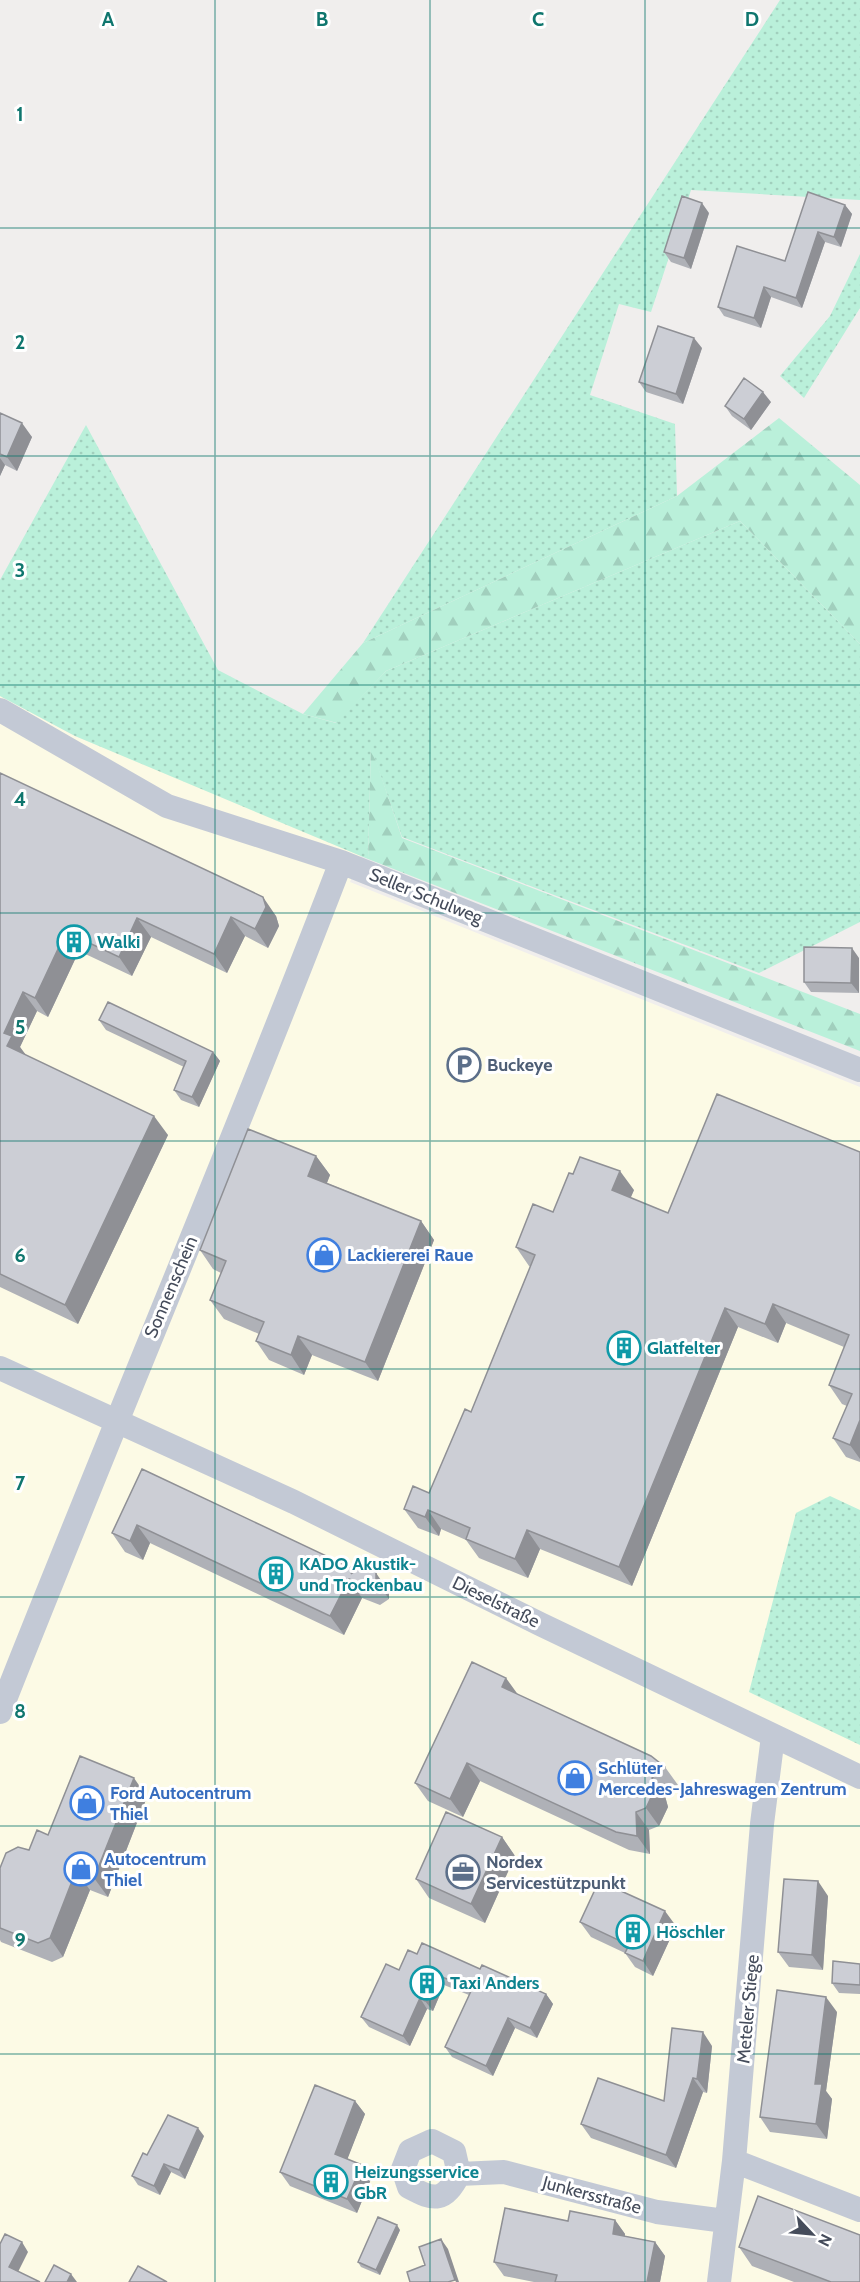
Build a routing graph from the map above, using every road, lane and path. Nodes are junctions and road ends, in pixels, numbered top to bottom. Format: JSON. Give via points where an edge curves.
{"nodes":[{"id":1,"x":0,"y":710,"type":"edge"},
{"id":2,"x":341,"y":862,"type":"junction"},
{"id":3,"x":860,"y":1070,"type":"edge"},
{"id":4,"x":0,"y":1368,"type":"edge"},
{"id":5,"x":115,"y":1422,"type":"junction"},
{"id":6,"x":0,"y":1712,"type":"edge"},
{"id":7,"x":773,"y":1736,"type":"junction"},
{"id":8,"x":860,"y":1777,"type":"edge"},
{"id":9,"x":734,"y":2161,"type":"junction"},
{"id":10,"x":459,"y":2174,"type":"dead end"},
{"id":11,"x":860,"y":2210,"type":"edge"},
{"id":12,"x":725,"y":2221,"type":"junction"},
{"id":13,"x":719,"y":2282,"type":"edge"}],
"edges":[{"from":1,"to":2,"type":"street","name":"Seller Schulweg","via":[[167,806]]},
{"from":2,"to":3,"type":"street","name":"Seller Schulweg"},
{"from":2,"to":5,"type":"street","name":"Sonnenschein","via":[[273,1039]]},
{"from":4,"to":5,"type":"street","name":"Dieselstraße"},
{"from":5,"to":6,"type":"street","name":"Sonnenschein"},
{"from":5,"to":7,"type":"street","name":"Dieselstraße","via":[[294,1502]]},
{"from":7,"to":8,"type":"street","name":"Dieselstraße"},
{"from":7,"to":9,"type":"street","name":"Meteler Stiege"},
{"from":9,"to":11,"type":"street"},
{"from":9,"to":12,"type":"street","name":"Meteler Stiege"},
{"from":10,"to":12,"type":"street","name":"Junkersstraße","via":[[504,2172],[657,2212]]},
{"from":12,"to":13,"type":"street","name":"Meteler Stiege"}]}
